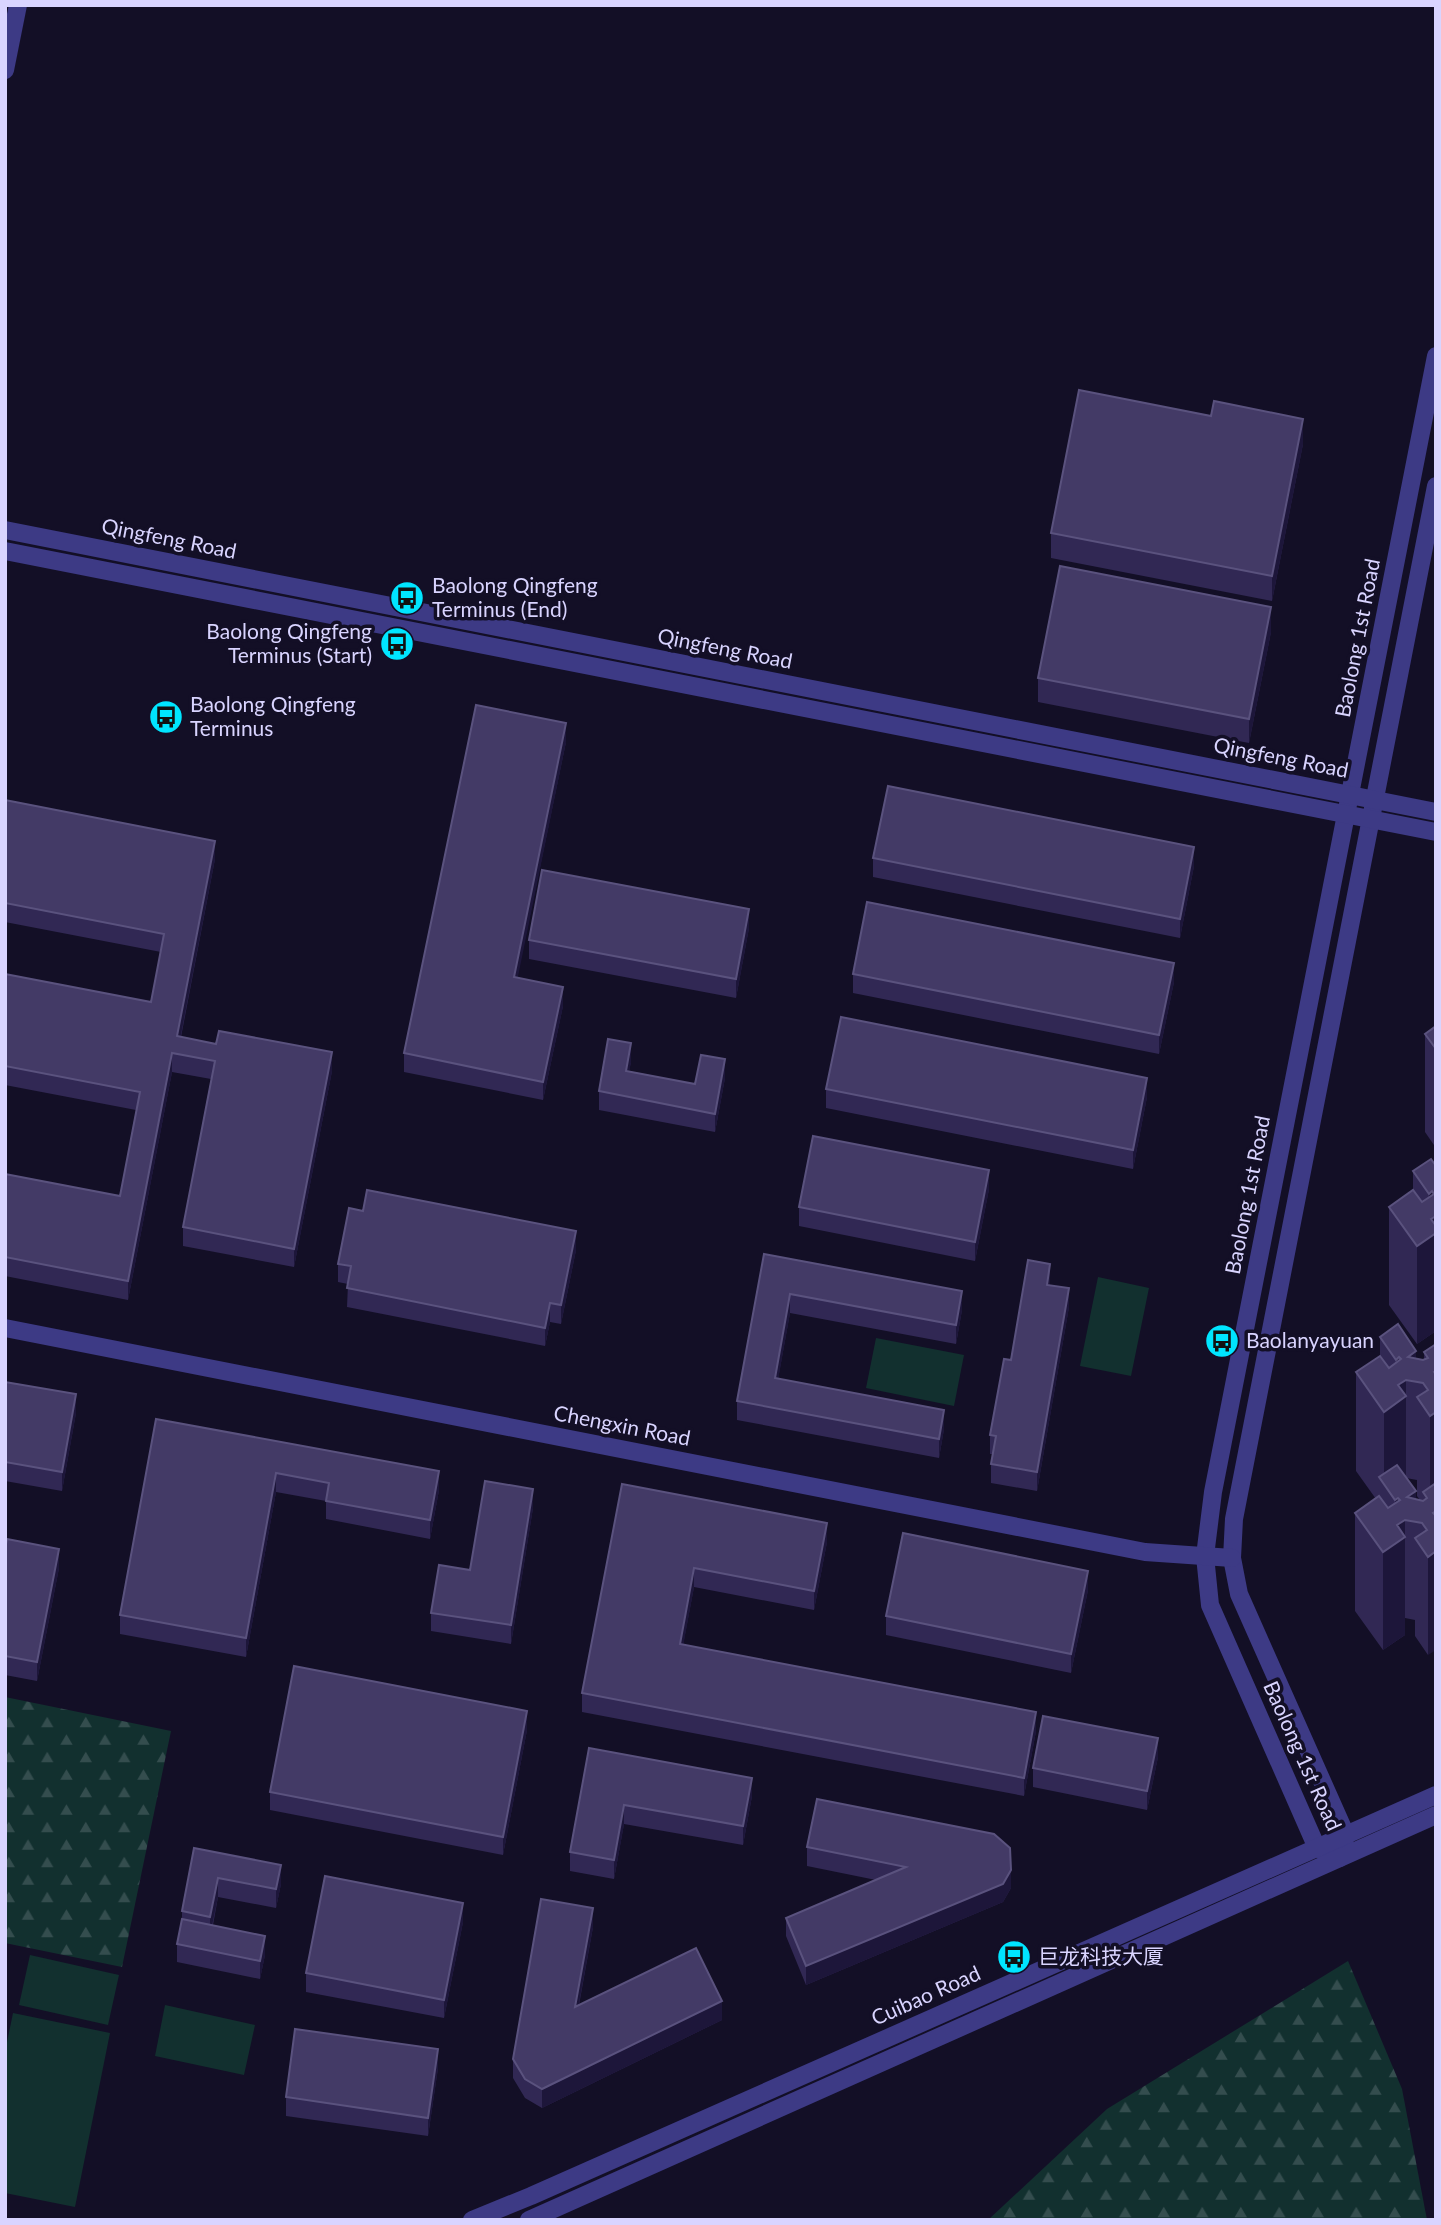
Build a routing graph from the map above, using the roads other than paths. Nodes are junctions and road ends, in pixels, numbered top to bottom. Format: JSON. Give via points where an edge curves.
{"nodes":[{"id":1,"x":19,"y":5,"type":"edge"},
{"id":2,"x":5,"y":70,"type":"edge"},
{"id":3,"x":1436,"y":356,"type":"edge"},
{"id":4,"x":1436,"y":486,"type":"edge"},
{"id":5,"x":5,"y":530,"type":"edge"},
{"id":6,"x":5,"y":551,"type":"edge"},
{"id":7,"x":1351,"y":795,"type":"junction"},
{"id":8,"x":1373,"y":800,"type":"junction"},
{"id":9,"x":1436,"y":812,"type":"edge"},
{"id":10,"x":1347,"y":814,"type":"junction"},
{"id":11,"x":1370,"y":819,"type":"junction"},
{"id":12,"x":1436,"y":832,"type":"edge"},
{"id":13,"x":5,"y":1328,"type":"edge"},
{"id":14,"x":1205,"y":1556,"type":"junction"},
{"id":15,"x":1232,"y":1558,"type":"junction"},
{"id":16,"x":1436,"y":1795,"type":"edge"},
{"id":17,"x":1436,"y":1815,"type":"edge"},
{"id":18,"x":1346,"y":1835,"type":"junction"},
{"id":19,"x":1317,"y":1848,"type":"junction"},
{"id":20,"x":1340,"y":1858,"type":"junction"},
{"id":21,"x":472,"y":2220,"type":"edge"},
{"id":22,"x":529,"y":2220,"type":"edge"}],
"edges":[{"from":1,"to":2,"type":"street"},
{"from":3,"to":7,"type":"street","name":"Baolong 1st Road"},
{"from":4,"to":8,"type":"street","name":"Baolong 1st Road"},
{"from":5,"to":7,"type":"street","name":"Qingfeng Road"},
{"from":6,"to":10,"type":"street","name":"Qingfeng Road"},
{"from":7,"to":8,"type":"street","name":"Qingfeng Road"},
{"from":7,"to":10,"type":"street","name":"Baolong 1st Road"},
{"from":8,"to":9,"type":"street","name":"Qingfeng Road"},
{"from":8,"to":11,"type":"street","name":"Baolong 1st Road"},
{"from":10,"to":11,"type":"street","name":"Qingfeng Road"},
{"from":10,"to":14,"type":"street","name":"Baolong 1st Road","via":[[1213,1492]]},
{"from":11,"to":12,"type":"street","name":"Qingfeng Road"},
{"from":11,"to":15,"type":"street","name":"Baolong 1st Road","via":[[1238,1496]]},
{"from":13,"to":14,"type":"street","name":"Chengxin Road","via":[[1145,1552]]},
{"from":14,"to":15,"type":"street","name":"Chengxin Road"},
{"from":14,"to":19,"type":"street","name":"Baolong 1st Road","via":[[1210,1605]]},
{"from":15,"to":18,"type":"street","name":"Baolong 1st Road","via":[[1239,1594]]},
{"from":16,"to":18,"type":"street","name":"Cuibao Road"},
{"from":17,"to":20,"type":"street","name":"Cuibao Road"},
{"from":18,"to":19,"type":"street","name":"Cuibao Road"},
{"from":18,"to":20,"type":"street","name":"Baolong 1st Road"},
{"from":19,"to":20,"type":"street","name":"Baolong 1st Road"},
{"from":19,"to":21,"type":"street","name":"Cuibao Road"},
{"from":20,"to":22,"type":"street","name":"Cuibao Road"}]}
